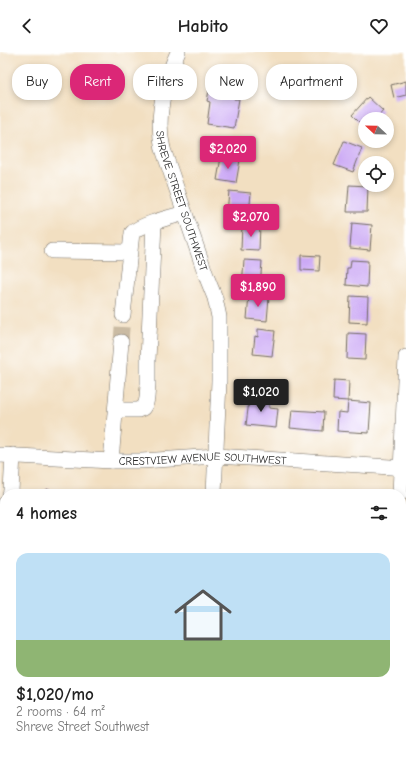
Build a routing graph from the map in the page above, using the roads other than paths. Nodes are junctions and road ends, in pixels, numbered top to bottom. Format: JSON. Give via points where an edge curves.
{"nodes":[{"id":1,"x":178,"y":52,"type":"edge"},
{"id":2,"x":185,"y":213,"type":"junction"},
{"id":3,"x":154,"y":222,"type":"junction"},
{"id":4,"x":52,"y":251,"type":"dead end"},
{"id":5,"x":129,"y":252,"type":"junction"},
{"id":6,"x":123,"y":315,"type":"tunnel mouth"},
{"id":7,"x":121,"y":342,"type":"tunnel mouth"},
{"id":8,"x":406,"y":357,"type":"edge"},
{"id":9,"x":116,"y":410,"type":"junction"},
{"id":10,"x":6,"y":455,"type":"edge"},
{"id":11,"x":216,"y":456,"type":"junction"},
{"id":12,"x":111,"y":461,"type":"junction"},
{"id":13,"x":404,"y":468,"type":"edge"},
{"id":14,"x":11,"y":489,"type":"edge"},
{"id":15,"x":214,"y":489,"type":"edge"},
{"id":16,"x":401,"y":489,"type":"edge"}],
"edges":[{"from":1,"to":2,"type":"street","name":"SHREVE STREET SOUTHWEST","via":[[161,102],[160,140]]},
{"from":2,"to":3,"type":"street"},
{"from":2,"to":11,"type":"street","name":"SHREVE STREET SOUTHWEST","via":[[220,317]]},
{"from":3,"to":5,"type":"street","via":[[132,233]]},
{"from":3,"to":9,"type":"street","via":[[146,403],[138,410]]},
{"from":4,"to":5,"type":"street"},
{"from":5,"to":6,"type":"street"},
{"from":7,"to":9,"type":"street"},
{"from":8,"to":13,"type":"street"},
{"from":9,"to":12,"type":"street"},
{"from":10,"to":12,"type":"street","name":"CRESTVIEW AVENUE SOUTHWEST"},
{"from":10,"to":14,"type":"street"},
{"from":11,"to":12,"type":"street","name":"CRESTVIEW AVENUE SOUTHWEST"},
{"from":11,"to":13,"type":"street","name":"CRESTVIEW AVENUE SOUTHWEST"},
{"from":11,"to":15,"type":"street","name":"SHREVE STREET SOUTHWEST"},
{"from":13,"to":16,"type":"street"}]}
